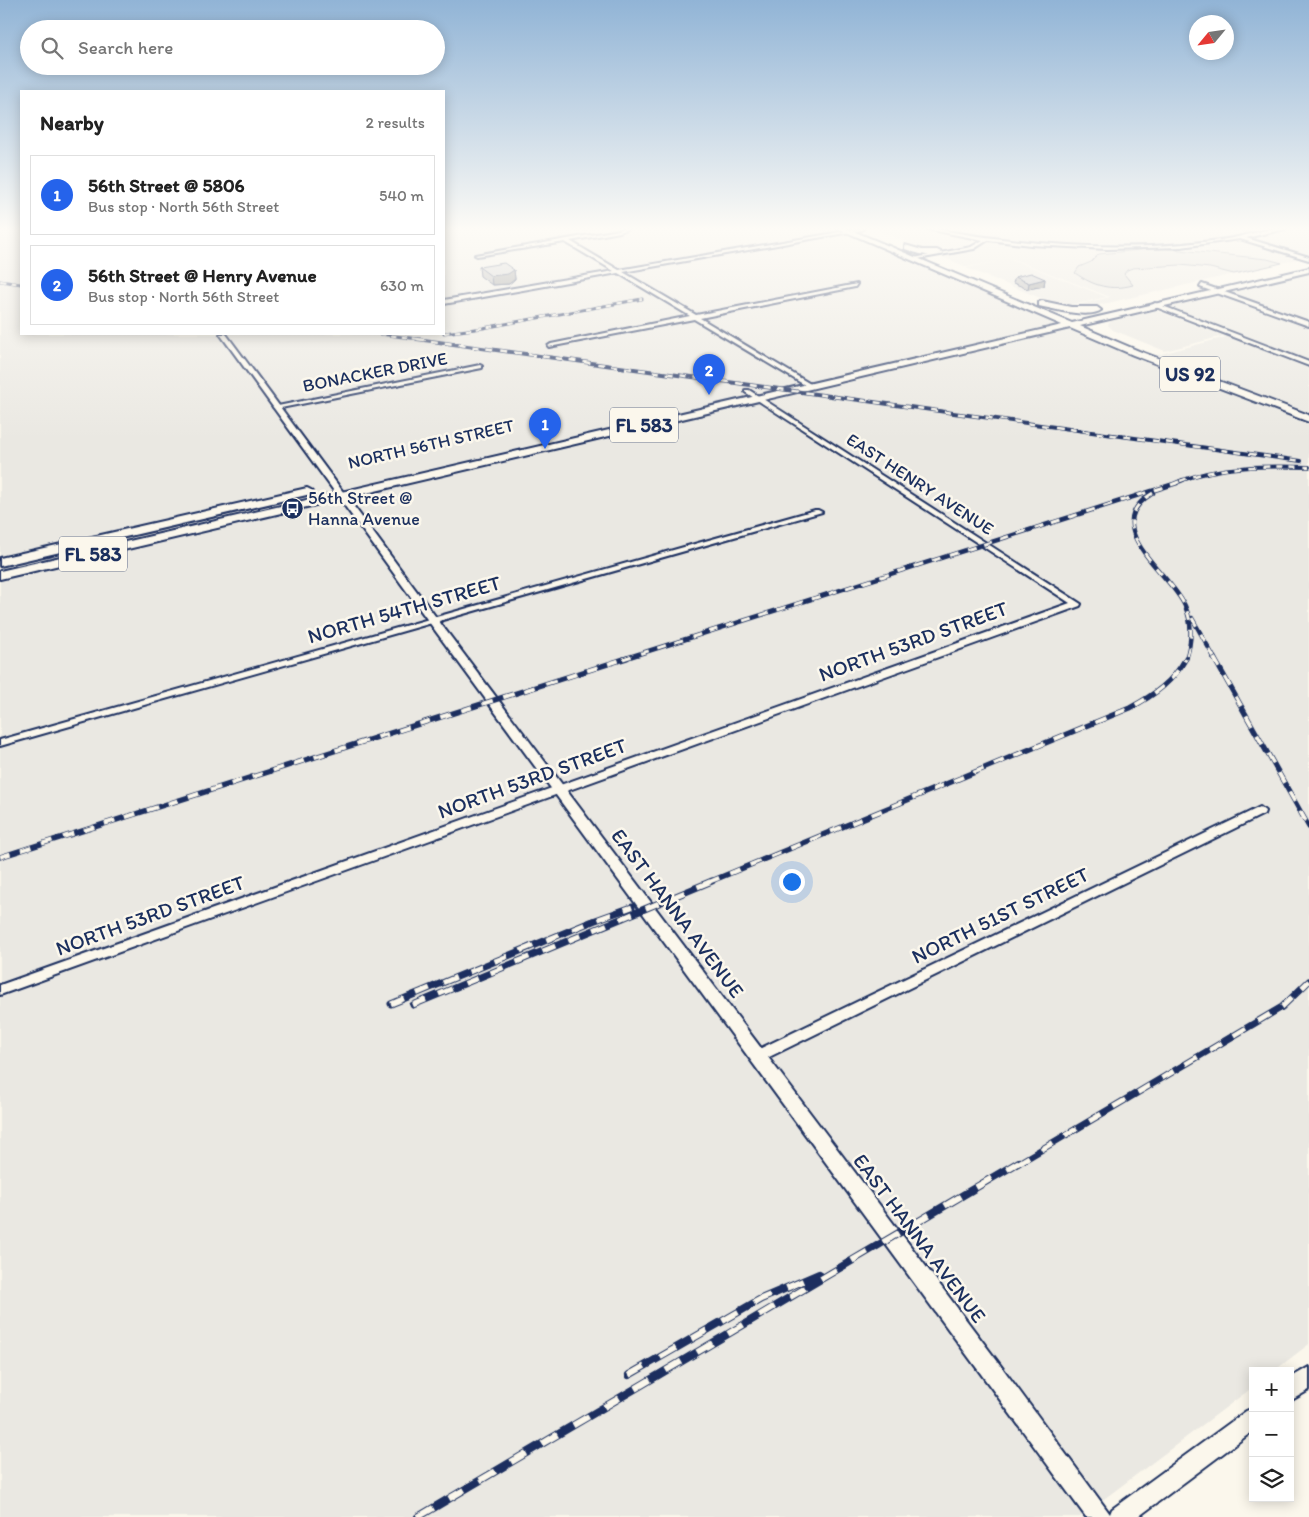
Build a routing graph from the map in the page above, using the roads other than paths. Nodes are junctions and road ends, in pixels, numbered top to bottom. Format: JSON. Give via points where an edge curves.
{"nodes":[{"id":1,"x":463,"y":299,"type":"edge"},
{"id":2,"x":664,"y":299,"type":"edge"},
{"id":3,"x":788,"y":299,"type":"edge"},
{"id":4,"x":1010,"y":299,"type":"edge"},
{"id":5,"x":1029,"y":299,"type":"edge"},
{"id":6,"x":1146,"y":299,"type":"edge"},
{"id":7,"x":1186,"y":299,"type":"edge"},
{"id":8,"x":1236,"y":299,"type":"edge"},
{"id":9,"x":445,"y":302,"type":"edge"},
{"id":10,"x":1042,"y":304,"type":"junction"},
{"id":11,"x":1155,"y":306,"type":"junction"},
{"id":12,"x":1030,"y":308,"type":"junction"},
{"id":13,"x":1097,"y":310,"type":"junction"},
{"id":14,"x":1114,"y":315,"type":"junction"},
{"id":15,"x":695,"y":318,"type":"junction"},
{"id":16,"x":1058,"y":320,"type":"junction"},
{"id":17,"x":1037,"y":321,"type":"dead end"},
{"id":18,"x":1071,"y":321,"type":"junction"},
{"id":19,"x":1085,"y":322,"type":"junction"},
{"id":20,"x":1309,"y":324,"type":"edge"},
{"id":21,"x":1110,"y":331,"type":"junction"},
{"id":22,"x":1043,"y":332,"type":"junction"},
{"id":23,"x":224,"y":335,"type":"edge"},
{"id":24,"x":1100,"y":337,"type":"junction"},
{"id":25,"x":551,"y":346,"type":"dead end"},
{"id":26,"x":1309,"y":364,"type":"edge"},
{"id":27,"x":480,"y":367,"type":"dead end"},
{"id":28,"x":798,"y":379,"type":"junction"},
{"id":29,"x":810,"y":386,"type":"junction"},
{"id":30,"x":746,"y":391,"type":"junction"},
{"id":31,"x":758,"y":398,"type":"junction"},
{"id":32,"x":276,"y":407,"type":"junction"},
{"id":33,"x":1309,"y":414,"type":"edge"},
{"id":34,"x":1309,"y":419,"type":"edge"},
{"id":35,"x":554,"y":435,"type":"junction"},
{"id":36,"x":564,"y":444,"type":"junction"},
{"id":37,"x":337,"y":491,"type":"junction"},
{"id":38,"x":818,"y":512,"type":"dead end"},
{"id":39,"x":142,"y":536,"type":"junction"},
{"id":40,"x":0,"y":562,"type":"edge"},
{"id":41,"x":0,"y":576,"type":"edge"},
{"id":42,"x":1076,"y":604,"type":"joint"},
{"id":43,"x":432,"y":620,"type":"junction"},
{"id":44,"x":0,"y":743,"type":"edge"},
{"id":45,"x":559,"y":790,"type":"junction"},
{"id":46,"x":1260,"y":811,"type":"dead end"},
{"id":47,"x":0,"y":990,"type":"edge"},
{"id":48,"x":758,"y":1056,"type":"junction"},
{"id":49,"x":1309,"y":1377,"type":"edge"},
{"id":50,"x":1294,"y":1387,"type":"edge"},
{"id":51,"x":1249,"y":1421,"type":"edge"},
{"id":52,"x":1100,"y":1517,"type":"edge"},
{"id":53,"x":1120,"y":1517,"type":"edge"}],
"edges":[{"from":1,"to":9,"type":"street"},
{"from":2,"to":15,"type":"street"},
{"from":3,"to":15,"type":"street"},
{"from":4,"to":12,"type":"main road","number":"US 92"},
{"from":5,"to":10,"type":"main road","number":"US 92"},
{"from":6,"to":13,"type":"main road","name":"NORTH 56TH STREET","number":"FL 583"},
{"from":7,"to":11,"type":"main road","name":"NORTH 56TH STREET","number":"FL 583"},
{"from":8,"to":20,"type":"street"},
{"from":10,"to":13,"type":"main road","via":[[1071,310]]},
{"from":10,"to":18,"type":"main road","number":"US 92"},
{"from":11,"to":14,"type":"main road","name":"NORTH 56TH STREET","number":"FL 583"},
{"from":11,"to":26,"type":"street"},
{"from":12,"to":16,"type":"main road","number":"US 92"},
{"from":12,"to":17,"type":"main road","via":[[1039,318]]},
{"from":13,"to":18,"type":"main road","name":"NORTH 56TH STREET","number":"FL 583"},
{"from":14,"to":19,"type":"main road","name":"NORTH 56TH STREET","number":"FL 583"},
{"from":14,"to":21,"type":"main road","via":[[1104,323]]},
{"from":15,"to":25,"type":"street"},
{"from":15,"to":28,"type":"street"},
{"from":16,"to":18,"type":"main road","number":"US 92"},
{"from":16,"to":28,"type":"main road","name":"NORTH 56TH STREET","number":"FL 583"},
{"from":18,"to":19,"type":"main road","name":"NORTH 56TH STREET","number":"FL 583"},
{"from":18,"to":22,"type":"main road","name":"NORTH 56TH STREET","number":"FL 583"},
{"from":18,"to":24,"type":"main road","number":"US 92"},
{"from":19,"to":21,"type":"main road","number":"US 92"},
{"from":21,"to":33,"type":"main road","number":"US 92"},
{"from":22,"to":24,"type":"main road","via":[[1073,332]]},
{"from":22,"to":29,"type":"main road","name":"NORTH 56TH STREET","number":"FL 583"},
{"from":23,"to":32,"type":"street","name":"EAST HANNA AVENUE"},
{"from":24,"to":34,"type":"main road","number":"US 92"},
{"from":27,"to":32,"type":"street","name":"BONACKER DRIVE"},
{"from":28,"to":29,"type":"street"},
{"from":28,"to":30,"type":"main road","name":"NORTH 56TH STREET","number":"FL 583"},
{"from":29,"to":31,"type":"main road","name":"NORTH 56TH STREET","number":"FL 583"},
{"from":30,"to":31,"type":"street","name":"EAST HENRY AVENUE"},
{"from":30,"to":35,"type":"main road","name":"NORTH 56TH STREET","number":"FL 583"},
{"from":31,"to":36,"type":"main road","name":"NORTH 56TH STREET","number":"FL 583"},
{"from":31,"to":42,"type":"street","name":"EAST HENRY AVENUE"},
{"from":32,"to":37,"type":"street","name":"EAST HANNA AVENUE"},
{"from":35,"to":36,"type":"main road"},
{"from":35,"to":37,"type":"main road","name":"NORTH 56TH STREET","number":"FL 583"},
{"from":36,"to":37,"type":"main road","name":"NORTH 56TH STREET","number":"FL 583"},
{"from":37,"to":39,"type":"main road","name":"NORTH 56TH STREET","number":"FL 583"},
{"from":37,"to":43,"type":"street","name":"EAST HANNA AVENUE"},
{"from":38,"to":43,"type":"street","name":"NORTH 54TH STREET"},
{"from":39,"to":40,"type":"main road","name":"NORTH 56TH STREET","number":"FL 583"},
{"from":39,"to":41,"type":"main road","name":"NORTH 56TH STREET","number":"FL 583"},
{"from":42,"to":45,"type":"street","name":"NORTH 53RD STREET"},
{"from":43,"to":44,"type":"street","name":"NORTH 54TH STREET"},
{"from":43,"to":45,"type":"street","name":"EAST HANNA AVENUE"},
{"from":45,"to":47,"type":"street","name":"NORTH 53RD STREET"},
{"from":45,"to":48,"type":"street","name":"EAST HANNA AVENUE"},
{"from":46,"to":48,"type":"street","name":"NORTH 51ST STREET"},
{"from":48,"to":52,"type":"street","name":"EAST HANNA AVENUE"},
{"from":49,"to":50,"type":"street"},
{"from":51,"to":53,"type":"street"}]}
